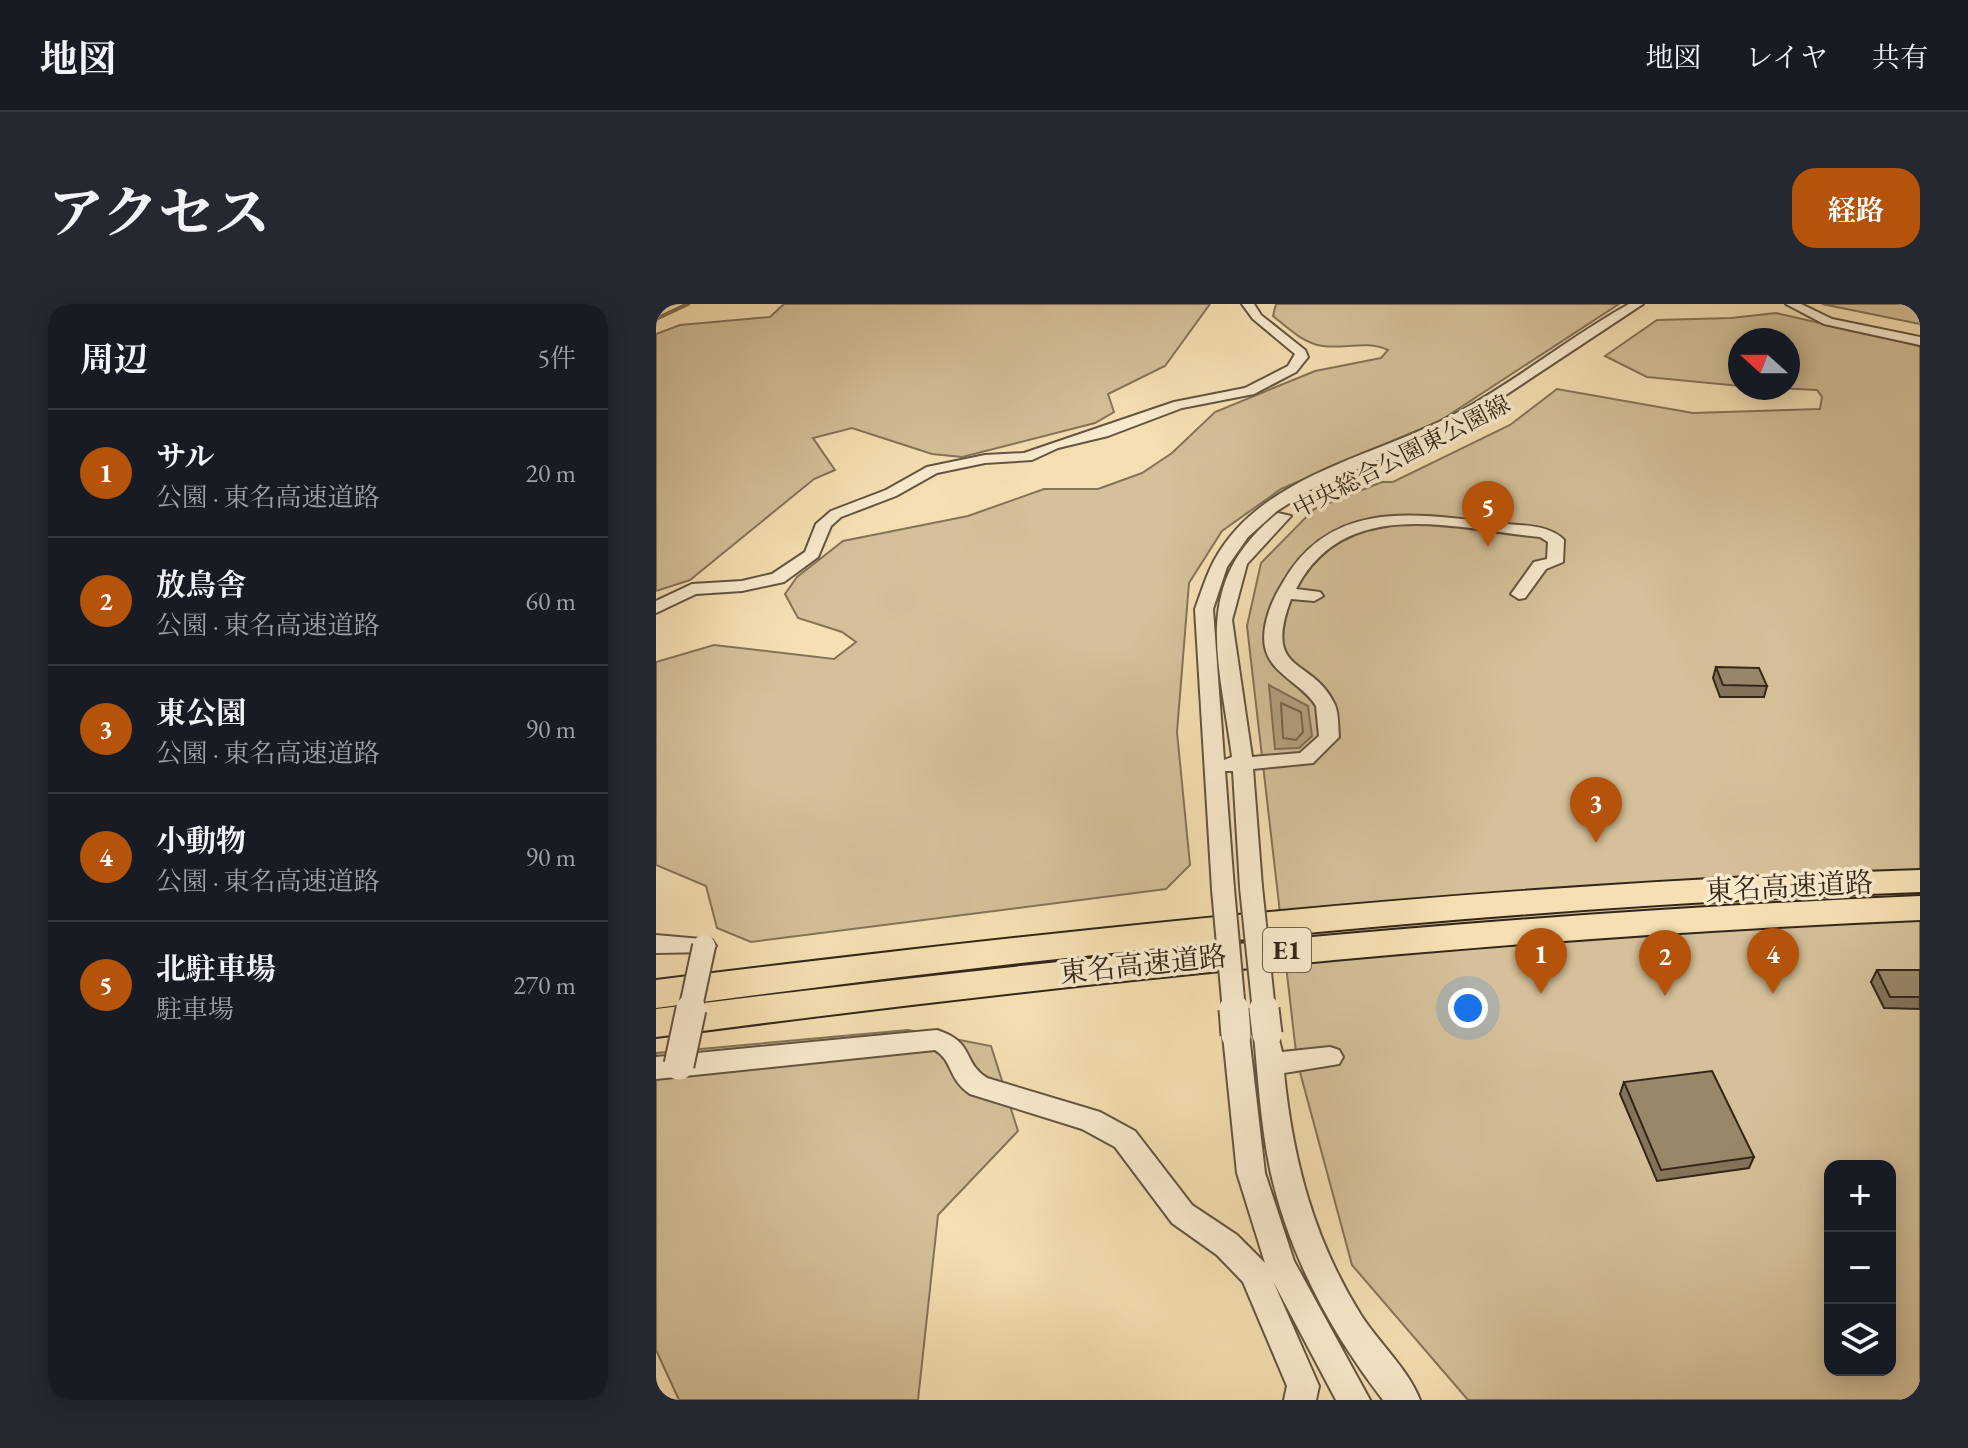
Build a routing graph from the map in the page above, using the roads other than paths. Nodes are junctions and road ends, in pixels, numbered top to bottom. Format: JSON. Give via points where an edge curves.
{"nodes":[{"id":1,"x":1248,"y":304,"type":"edge"},
{"id":2,"x":1637,"y":304,"type":"edge"},
{"id":3,"x":1658,"y":304,"type":"edge"},
{"id":4,"x":1792,"y":304,"type":"edge"},
{"id":5,"x":1920,"y":341,"type":"edge"},
{"id":6,"x":1329,"y":542,"type":"junction"},
{"id":7,"x":1350,"y":547,"type":"dead end"},
{"id":8,"x":1284,"y":593,"type":"junction"},
{"id":9,"x":1519,"y":594,"type":"dead end"},
{"id":10,"x":1314,"y":596,"type":"dead end"},
{"id":11,"x":656,"y":608,"type":"edge"},
{"id":12,"x":1242,"y":764,"type":"junction"},
{"id":13,"x":1214,"y":766,"type":"junction"},
{"id":14,"x":1920,"y":881,"type":"edge"},
{"id":15,"x":1920,"y":908,"type":"edge"},
{"id":16,"x":656,"y":944,"type":"edge"},
{"id":17,"x":656,"y":994,"type":"edge"},
{"id":18,"x":656,"y":1023,"type":"edge"},
{"id":19,"x":1330,"y":1057,"type":"dead end"},
{"id":20,"x":1270,"y":1064,"type":"junction"},
{"id":21,"x":668,"y":1066,"type":"edge"},
{"id":22,"x":1300,"y":1400,"type":"edge"},
{"id":23,"x":1354,"y":1400,"type":"edge"},
{"id":24,"x":1404,"y":1400,"type":"edge"}],
"edges":[{"from":1,"to":11,"type":"street","via":[[1301,353],[1292,369],[1268,384],[1179,405],[1027,457],[932,470],[836,514],[824,524],[812,554],[778,578],[692,589]]},
{"from":2,"to":13,"type":"street","via":[[1457,419],[1307,485],[1239,533],[1211,578],[1204,609]]},
{"from":3,"to":12,"type":"street","name":"中央総合公園東公園線","via":[[1629,317],[1480,420],[1323,490],[1268,528],[1239,563],[1223,620]]},
{"from":4,"to":5,"type":"street","via":[[1828,322]]},
{"from":6,"to":7,"type":"street"},
{"from":6,"to":8,"type":"street"},
{"from":6,"to":9,"type":"street","via":[[1363,523],[1394,521],[1544,533],[1556,540],[1555,562],[1536,562]]},
{"from":8,"to":10,"type":"street"},
{"from":8,"to":12,"type":"street","via":[[1274,650],[1327,708],[1329,737],[1306,759]]},
{"from":12,"to":13,"type":"street"},
{"from":12,"to":20,"type":"street","name":"中央総合公園東公園線","bridge":true},
{"from":13,"to":23,"type":"street","bridge":true,"via":[[1251,1173],[1281,1266]]},
{"from":14,"to":17,"type":"highway","name":"東名高速道路","number":"E1","via":[[1812,883],[1366,913],[1017,947]]},
{"from":15,"to":18,"type":"highway","name":"東名高速道路","number":"E1","via":[[1354,943],[1012,976]]},
{"from":16,"to":21,"type":"street","bridge":true,"via":[[704,946]]},
{"from":19,"to":20,"type":"street"},
{"from":20,"to":24,"type":"street","via":[[1277,1131],[1309,1248],[1369,1357]]},
{"from":21,"to":22,"type":"street","via":[[928,1038],[947,1041],[959,1053],[964,1076],[979,1086],[1090,1120],[1125,1139],[1182,1214],[1227,1245],[1254,1272],[1303,1386]]}]}
